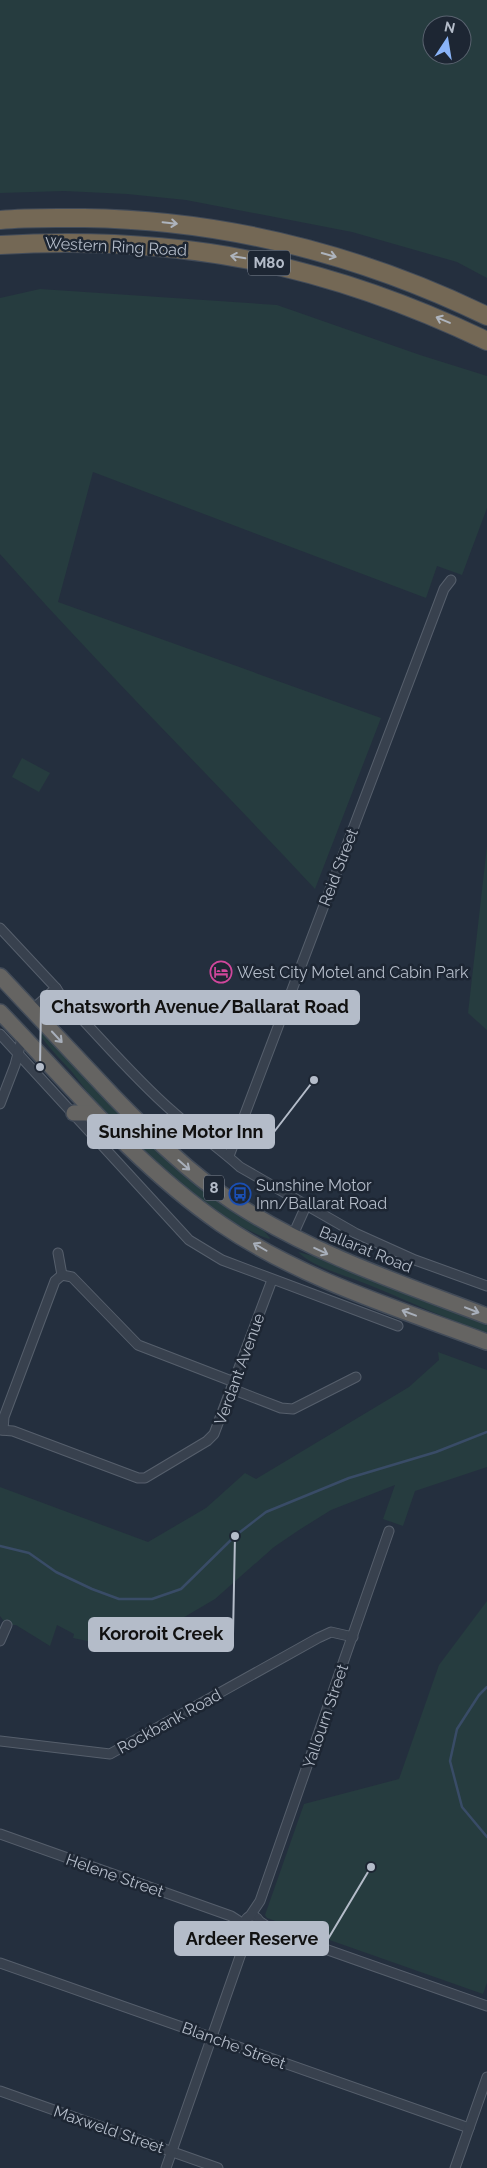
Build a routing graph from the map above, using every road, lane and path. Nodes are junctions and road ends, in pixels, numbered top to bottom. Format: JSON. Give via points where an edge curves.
{"nodes":[{"id":1,"x":0,"y":214,"type":"edge"},
{"id":2,"x":121,"y":219,"type":"junction"},
{"id":3,"x":0,"y":220,"type":"edge"},
{"id":4,"x":0,"y":246,"type":"edge"},
{"id":5,"x":487,"y":316,"type":"edge"},
{"id":6,"x":487,"y":341,"type":"edge"},
{"id":7,"x":451,"y":580,"type":"dead end"},
{"id":8,"x":0,"y":928,"type":"edge"},
{"id":9,"x":0,"y":976,"type":"edge"},
{"id":10,"x":56,"y":988,"type":"junction"},
{"id":11,"x":63,"y":999,"type":"junction"},
{"id":12,"x":32,"y":1010,"type":"junction"},
{"id":13,"x":0,"y":1012,"type":"edge"},
{"id":14,"x":43,"y":1022,"type":"junction"},
{"id":15,"x":0,"y":1034,"type":"edge"},
{"id":16,"x":26,"y":1039,"type":"junction"},
{"id":17,"x":18,"y":1060,"type":"junction"},
{"id":18,"x":0,"y":1104,"type":"edge"},
{"id":19,"x":74,"y":1113,"type":"junction"},
{"id":20,"x":96,"y":1115,"type":"junction"},
{"id":21,"x":96,"y":1140,"type":"junction"},
{"id":22,"x":229,"y":1156,"type":"junction"},
{"id":23,"x":306,"y":1206,"type":"junction"},
{"id":24,"x":292,"y":1237,"type":"junction"},
{"id":25,"x":58,"y":1253,"type":"dead end"},
{"id":26,"x":281,"y":1260,"type":"junction"},
{"id":27,"x":62,"y":1275,"type":"junction"},
{"id":28,"x":272,"y":1280,"type":"junction"},
{"id":29,"x":487,"y":1286,"type":"edge"},
{"id":30,"x":487,"y":1316,"type":"edge"},
{"id":31,"x":398,"y":1326,"type":"dead end"},
{"id":32,"x":487,"y":1342,"type":"edge"},
{"id":33,"x":356,"y":1377,"type":"dead end"},
{"id":34,"x":233,"y":1385,"type":"junction"},
{"id":35,"x":2,"y":1430,"type":"edge"},
{"id":36,"x":389,"y":1531,"type":"dead end"},
{"id":37,"x":7,"y":1625,"type":"dead end"},
{"id":38,"x":352,"y":1640,"type":"junction"},
{"id":39,"x":0,"y":1641,"type":"edge"},
{"id":40,"x":0,"y":1741,"type":"edge"},
{"id":41,"x":0,"y":1834,"type":"edge"},
{"id":42,"x":252,"y":1923,"type":"junction"},
{"id":43,"x":0,"y":1962,"type":"edge"},
{"id":44,"x":487,"y":2006,"type":"edge"},
{"id":45,"x":212,"y":2038,"type":"junction"},
{"id":46,"x":487,"y":2076,"type":"edge"},
{"id":47,"x":0,"y":2091,"type":"edge"},
{"id":48,"x":469,"y":2128,"type":"junction"},
{"id":49,"x":171,"y":2151,"type":"junction"},
{"id":50,"x":166,"y":2168,"type":"edge"},
{"id":51,"x":218,"y":2168,"type":"edge"},
{"id":52,"x":455,"y":2168,"type":"edge"}],
"edges":[{"from":1,"to":2,"type":"highway","via":[[38,212]]},
{"from":2,"to":3,"type":"highway","name":"Western Ring Road","number":"M80"},
{"from":2,"to":5,"type":"highway","name":"Western Ring Road","number":"M80","one_way":true,"via":[[211,229],[307,249],[416,284]]},
{"from":6,"to":4,"type":"highway","name":"Western Ring Road","number":"M80","one_way":true,"via":[[360,288],[259,260],[146,245],[39,243]]},
{"from":7,"to":22,"type":"street","name":"Reid Street","via":[[444,589]]},
{"from":8,"to":10,"type":"street","name":"Ballarat Road"},
{"from":9,"to":12,"type":"highway","name":"Ballarat Road","number":"8"},
{"from":10,"to":11,"type":"street","name":"Ballarat Road"},
{"from":10,"to":12,"type":"street"},
{"from":11,"to":14,"type":"street"},
{"from":11,"to":22,"type":"street","name":"Ballarat Road","via":[[172,1112]]},
{"from":12,"to":14,"type":"highway","name":"Ballarat Road","number":"8"},
{"from":12,"to":16,"type":"highway"},
{"from":13,"to":16,"type":"highway","number":"8"},
{"from":14,"to":16,"type":"highway"},
{"from":14,"to":24,"type":"highway","name":"Ballarat Road","number":"8","one_way":true,"via":[[191,1171],[232,1201]]},
{"from":15,"to":17,"type":"street"},
{"from":16,"to":17,"type":"street","via":[[27,1052]]},
{"from":16,"to":20,"type":"highway","number":"8"},
{"from":17,"to":18,"type":"street"},
{"from":17,"to":19,"type":"street"},
{"from":19,"to":20,"type":"highway"},
{"from":19,"to":21,"type":"street"},
{"from":20,"to":21,"type":"highway"},
{"from":26,"to":20,"type":"highway","number":"8","one_way":true,"via":[[194,1205],[145,1164]]},
{"from":21,"to":28,"type":"street","via":[[189,1240],[222,1260]]},
{"from":22,"to":23,"type":"street","name":"Ballarat Road","via":[[240,1167]]},
{"from":23,"to":24,"type":"street"},
{"from":23,"to":29,"type":"street","name":"Ballarat Road","via":[[415,1260]]},
{"from":24,"to":26,"type":"highway"},
{"from":24,"to":30,"type":"highway","name":"Ballarat Road","number":"8","one_way":true},
{"from":25,"to":27,"type":"street"},
{"from":32,"to":26,"type":"highway","number":"8","one_way":true,"via":[[335,1285]]},
{"from":27,"to":34,"type":"street","via":[[72,1277],[138,1345]]},
{"from":27,"to":35,"type":"street","via":[[55,1281]]},
{"from":28,"to":31,"type":"street"},
{"from":28,"to":34,"type":"street","name":"Verdant Avenue"},
{"from":33,"to":34,"type":"street","via":[[293,1409],[281,1408]]},
{"from":34,"to":35,"type":"street","name":"Verdant Avenue","via":[[214,1434],[145,1478],[13,1431]]},
{"from":36,"to":38,"type":"street","name":"Yallourn Street"},
{"from":37,"to":39,"type":"street"},
{"from":38,"to":40,"type":"street","name":"Rockbank Road","via":[[324,1635],[110,1754]]},
{"from":38,"to":42,"type":"street","name":"Yallourn Street"},
{"from":41,"to":42,"type":"street","name":"Helene Street"},
{"from":42,"to":44,"type":"street","name":"Helene Street"},
{"from":42,"to":45,"type":"street","name":"Yallourn Street"},
{"from":43,"to":45,"type":"street","name":"Blanche Street"},
{"from":45,"to":48,"type":"street","name":"Blanche Street"},
{"from":45,"to":49,"type":"street","name":"Yallourn Street"},
{"from":46,"to":48,"type":"street"},
{"from":47,"to":49,"type":"street","name":"Maxweld Street"},
{"from":48,"to":52,"type":"street"},
{"from":49,"to":50,"type":"street","name":"Yallourn Street"},
{"from":49,"to":51,"type":"street","name":"Maxweld Street"}]}
